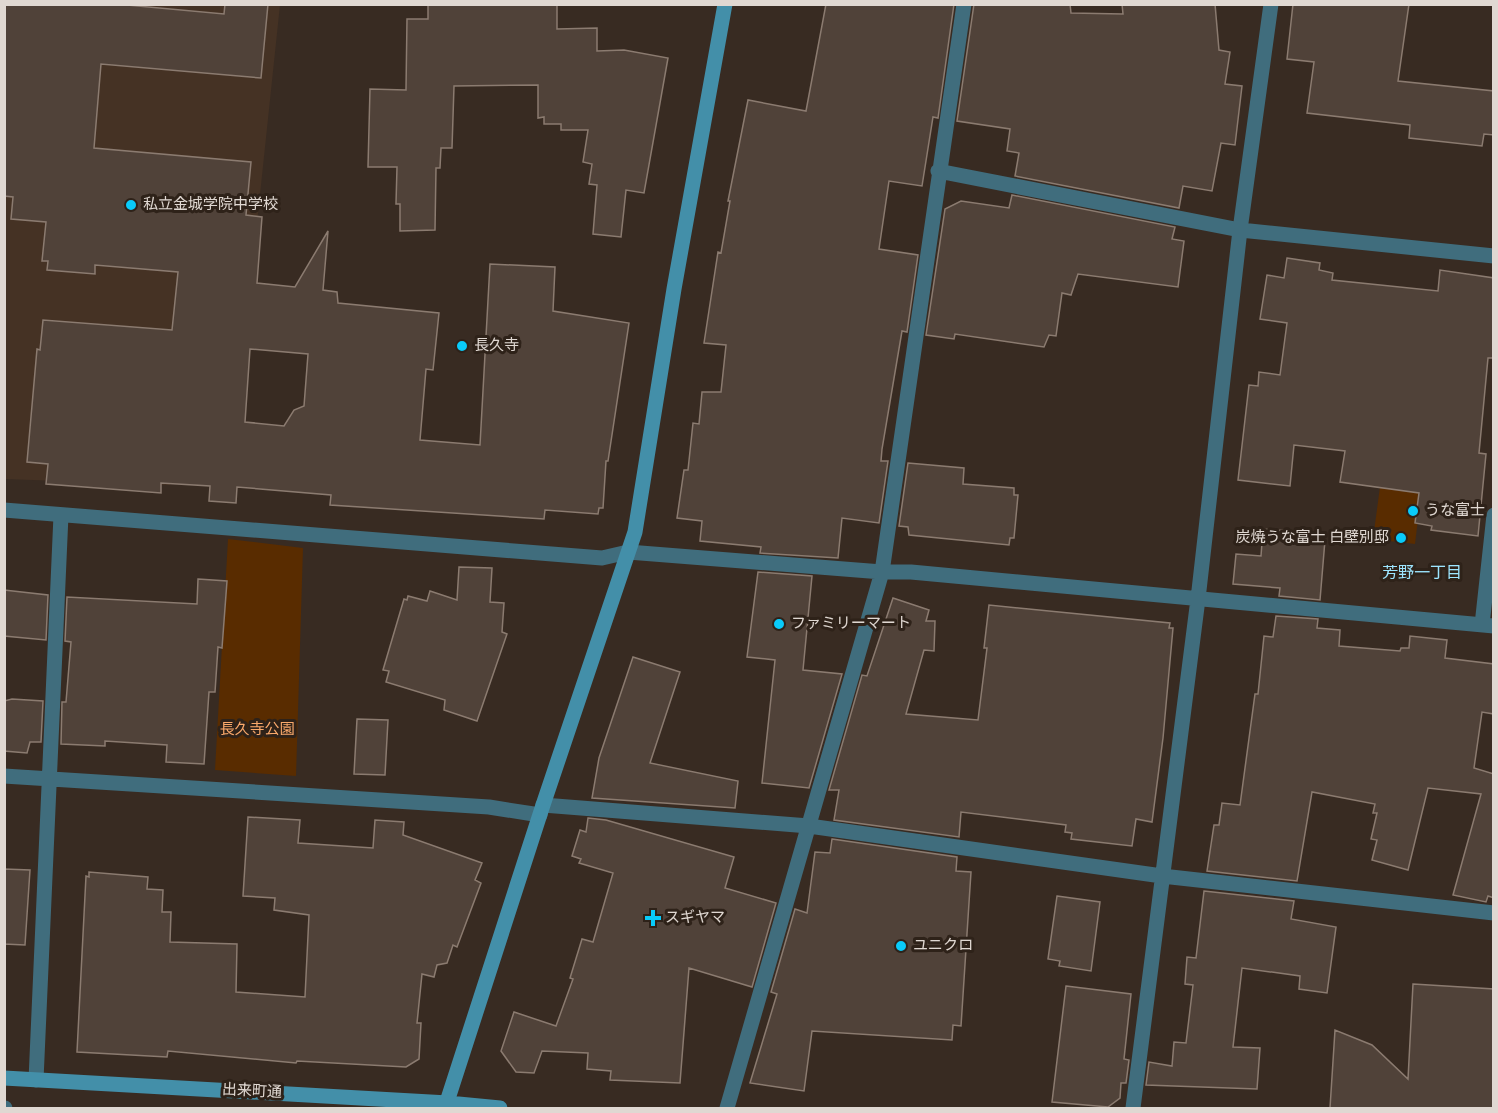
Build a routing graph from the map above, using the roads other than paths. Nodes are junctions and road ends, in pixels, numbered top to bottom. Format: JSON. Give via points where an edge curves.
{"nodes":[{"id":1,"x":725,"y":4,"type":"edge"},
{"id":2,"x":964,"y":4,"type":"edge"},
{"id":3,"x":1271,"y":4,"type":"edge"},
{"id":4,"x":938,"y":171,"type":"junction"},
{"id":5,"x":1240,"y":230,"type":"junction"},
{"id":6,"x":1494,"y":256,"type":"edge"},
{"id":7,"x":4,"y":510,"type":"edge"},
{"id":8,"x":61,"y":514,"type":"junction"},
{"id":9,"x":1494,"y":515,"type":"edge"},
{"id":10,"x":628,"y":552,"type":"junction"},
{"id":11,"x":882,"y":572,"type":"junction"},
{"id":12,"x":1198,"y":599,"type":"junction"},
{"id":13,"x":1488,"y":626,"type":"edge"},
{"id":14,"x":4,"y":776,"type":"edge"},
{"id":15,"x":48,"y":779,"type":"junction"},
{"id":16,"x":541,"y":810,"type":"junction"},
{"id":17,"x":809,"y":826,"type":"junction"},
{"id":18,"x":1162,"y":876,"type":"junction"},
{"id":19,"x":1494,"y":912,"type":"edge"},
{"id":20,"x":4,"y":1078,"type":"edge"},
{"id":21,"x":36,"y":1080,"type":"junction"},
{"id":22,"x":447,"y":1106,"type":"edge"},
{"id":23,"x":500,"y":1108,"type":"edge"},
{"id":24,"x":727,"y":1108,"type":"edge"},
{"id":25,"x":1133,"y":1108,"type":"edge"}],
"edges":[{"from":1,"to":10,"type":"street","via":[[635,532]]},
{"from":2,"to":4,"type":"street"},
{"from":3,"to":5,"type":"street"},
{"from":4,"to":5,"type":"street"},
{"from":4,"to":11,"type":"street"},
{"from":5,"to":6,"type":"street"},
{"from":5,"to":12,"type":"street"},
{"from":7,"to":8,"type":"street"},
{"from":8,"to":10,"type":"street","via":[[602,558]]},
{"from":8,"to":15,"type":"street"},
{"from":9,"to":13,"type":"street"},
{"from":10,"to":11,"type":"street"},
{"from":10,"to":16,"type":"street"},
{"from":11,"to":12,"type":"street"},
{"from":11,"to":17,"type":"street"},
{"from":12,"to":13,"type":"street"},
{"from":12,"to":18,"type":"street"},
{"from":14,"to":15,"type":"street"},
{"from":15,"to":16,"type":"street"},
{"from":15,"to":21,"type":"street"},
{"from":16,"to":17,"type":"street"},
{"from":16,"to":22,"type":"street"},
{"from":17,"to":18,"type":"street"},
{"from":17,"to":24,"type":"street"},
{"from":18,"to":19,"type":"street"},
{"from":18,"to":25,"type":"street"},
{"from":20,"to":21,"type":"street","name":"出来町通"},
{"from":21,"to":22,"type":"street","name":"出来町通"},
{"from":22,"to":23,"type":"street","name":"出来町通"}]}
